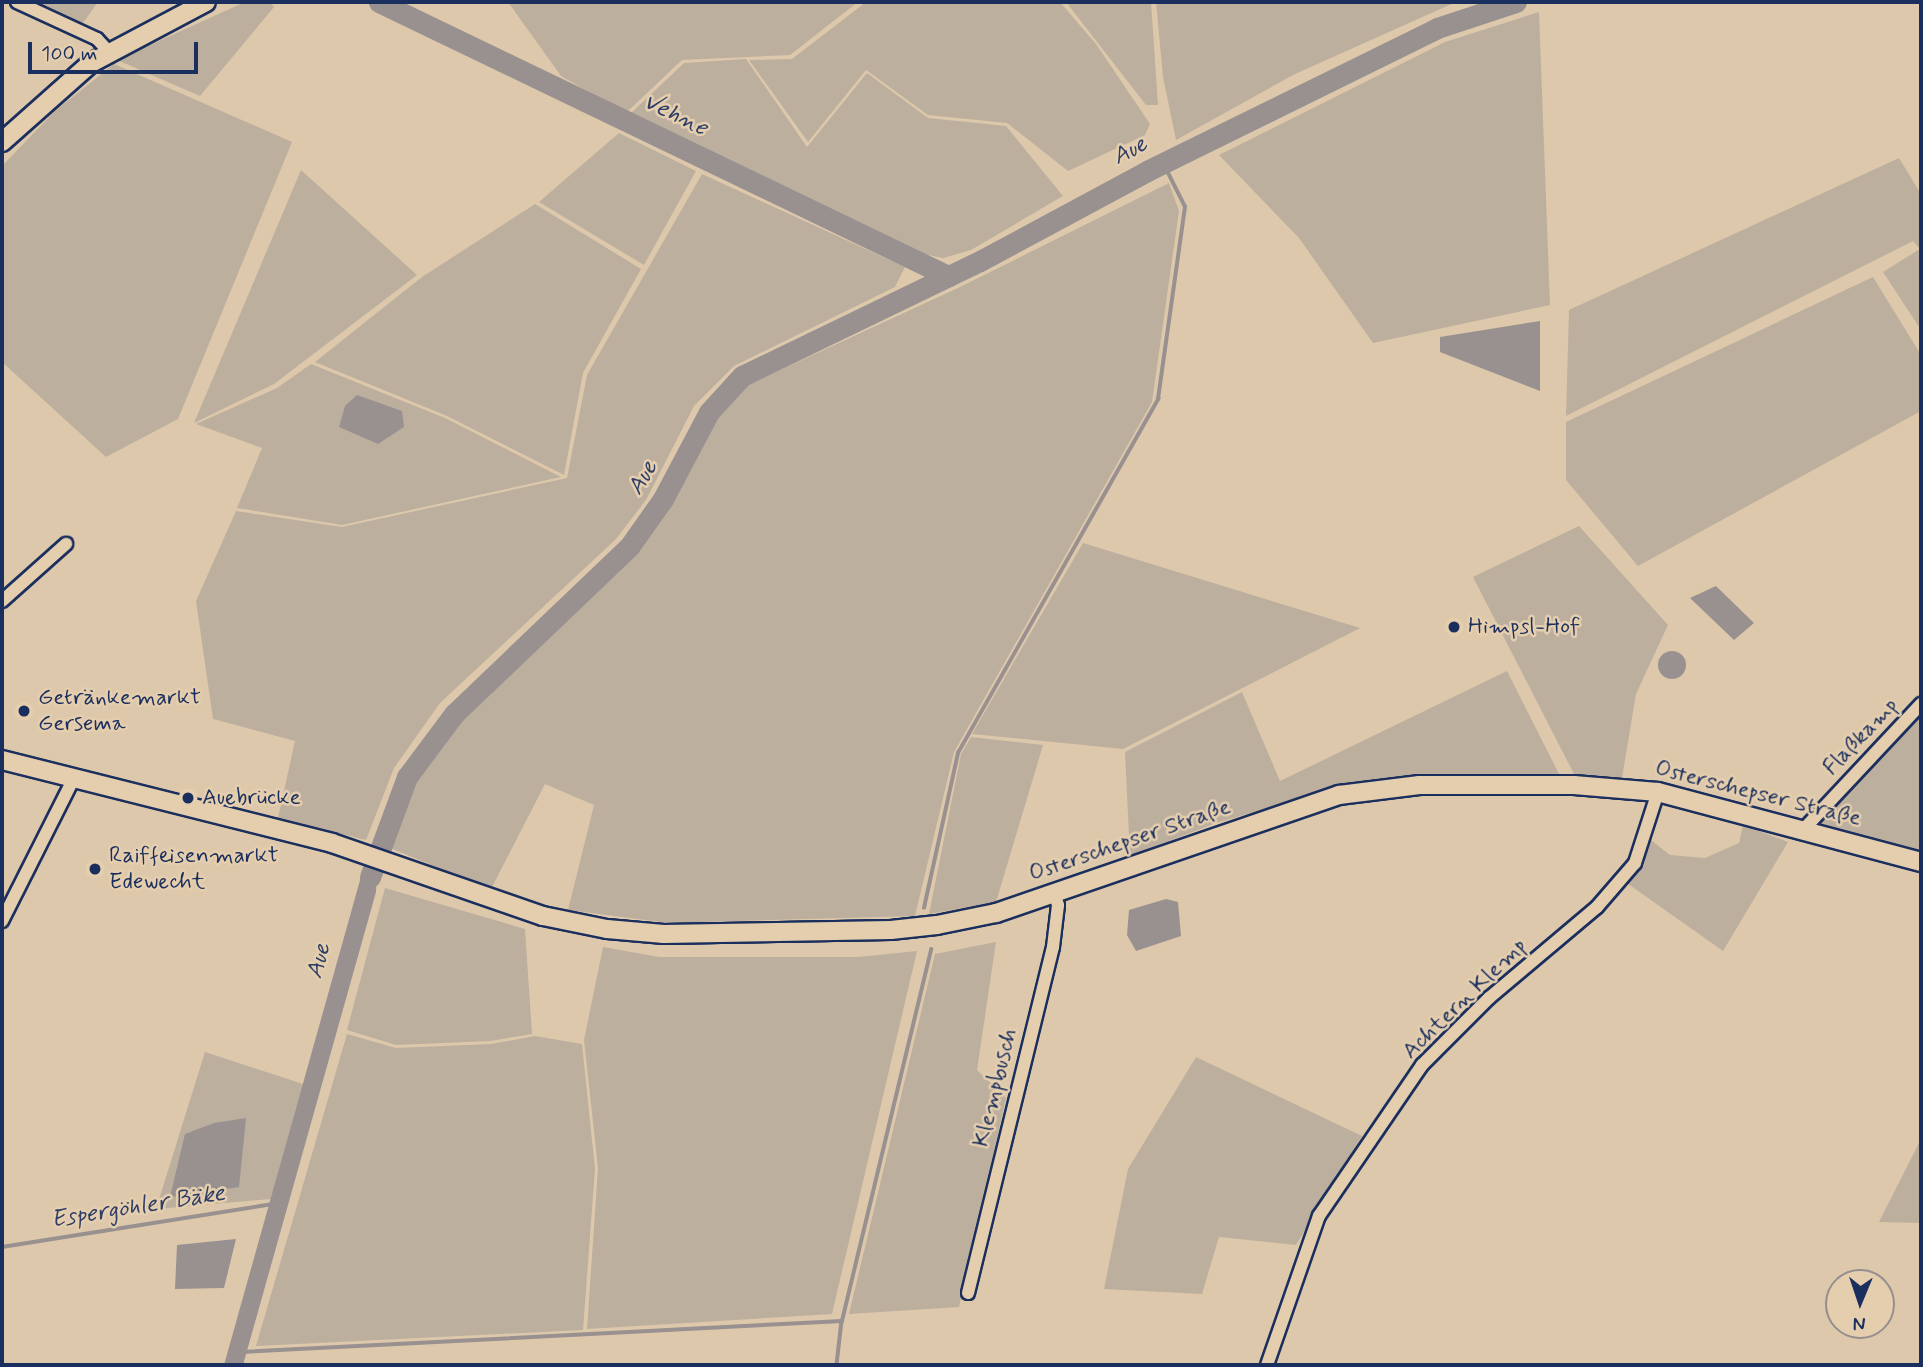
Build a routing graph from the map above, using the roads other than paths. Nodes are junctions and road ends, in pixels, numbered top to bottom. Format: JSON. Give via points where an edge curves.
{"nodes":[{"id":1,"x":17,"y":2,"type":"edge"},
{"id":2,"x":206,"y":2,"type":"edge"},
{"id":3,"x":109,"y":52,"type":"junction"},
{"id":4,"x":2,"y":142,"type":"edge"},
{"id":5,"x":66,"y":544,"type":"dead end"},
{"id":6,"x":2,"y":601,"type":"edge"},
{"id":7,"x":1921,"y":704,"type":"edge"},
{"id":8,"x":2,"y":760,"type":"edge"},
{"id":9,"x":74,"y":778,"type":"junction"},
{"id":10,"x":1658,"y":792,"type":"junction"},
{"id":11,"x":1803,"y":830,"type":"junction"},
{"id":12,"x":1921,"y":862,"type":"edge"},
{"id":13,"x":1054,"y":893,"type":"junction"},
{"id":14,"x":2,"y":921,"type":"edge"},
{"id":15,"x":968,"y":1293,"type":"dead end"},
{"id":16,"x":1266,"y":1365,"type":"edge"}],
"edges":[{"from":1,"to":3,"type":"street","via":[[97,38]]},
{"from":2,"to":3,"type":"main road"},
{"from":3,"to":4,"type":"main road","via":[[53,93]]},
{"from":5,"to":6,"type":"street"},
{"from":7,"to":11,"type":"street","name":"Flaßkamp"},
{"from":8,"to":9,"type":"main road","name":"Osterschepser Straße"},
{"from":9,"to":13,"type":"main road","name":"Osterschepser Straße","via":[[355,850],[543,916],[607,929],[664,934],[891,930],[996,913]]},
{"from":9,"to":14,"type":"street"},
{"from":10,"to":11,"type":"main road","name":"Osterschepser Straße"},
{"from":10,"to":13,"type":"main road","name":"Osterschepser Straße","via":[[1574,785],[1419,785],[1358,790]]},
{"from":10,"to":16,"type":"street","name":"Achtern Klemp","via":[[1635,863],[1597,906],[1489,998],[1422,1065],[1385,1119],[1319,1216]]},
{"from":11,"to":12,"type":"main road","name":"Osterschepser Straße"},
{"from":13,"to":15,"type":"street","name":"Klempbusch","via":[[1058,905],[1053,947]]}]}
